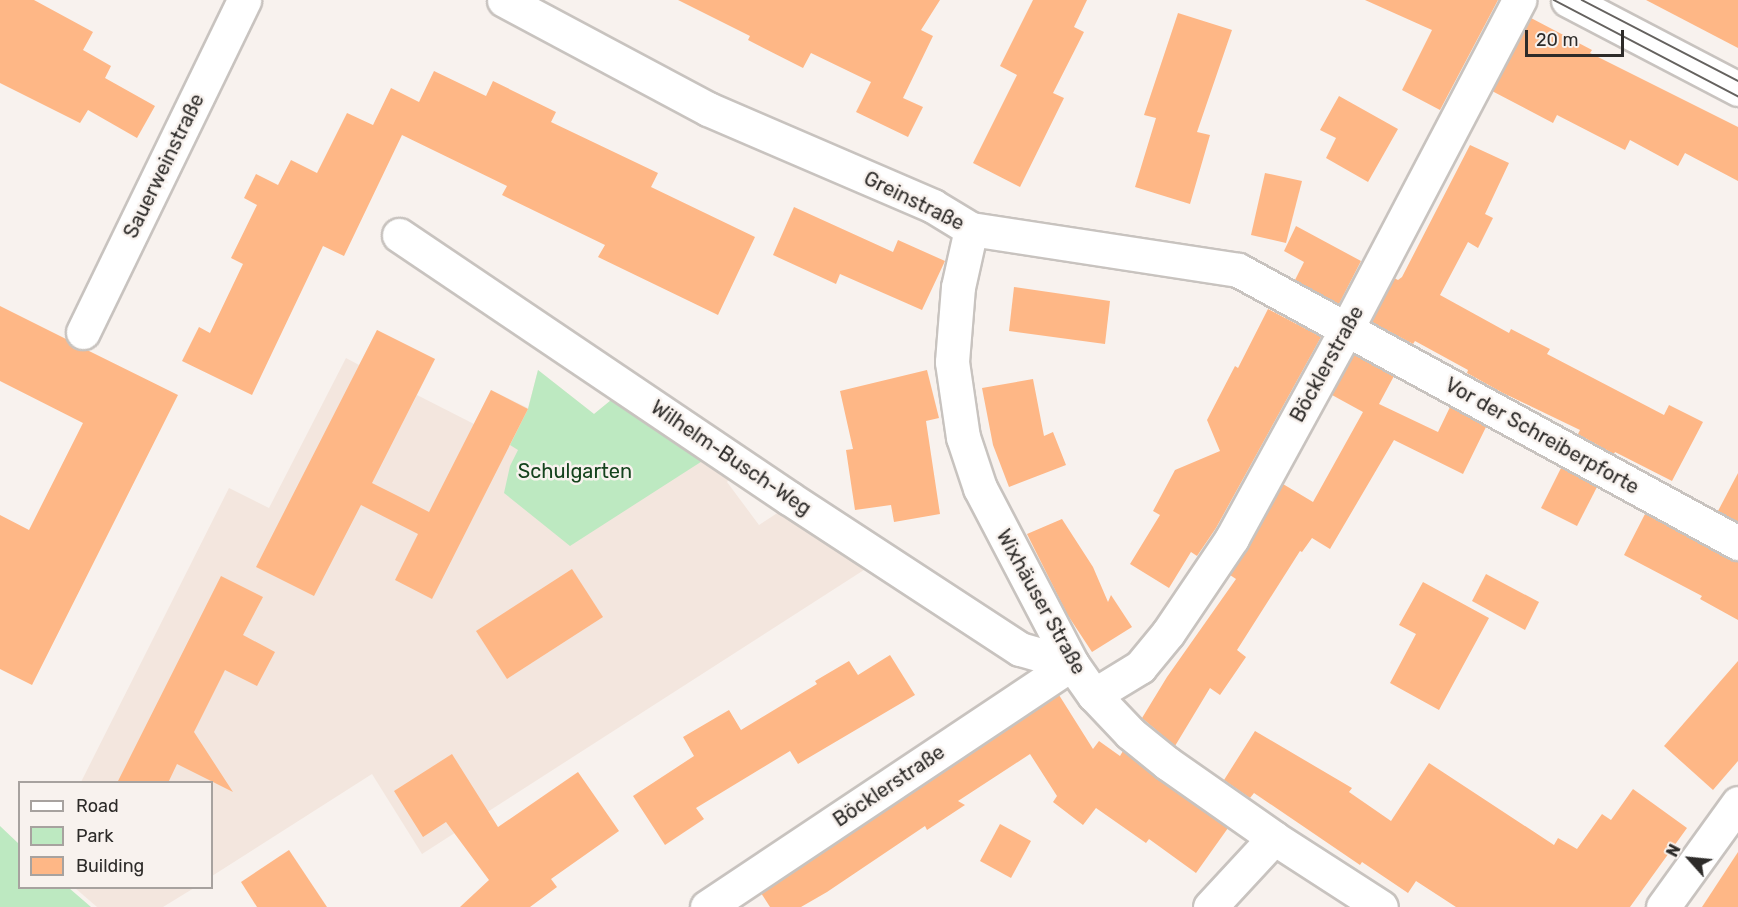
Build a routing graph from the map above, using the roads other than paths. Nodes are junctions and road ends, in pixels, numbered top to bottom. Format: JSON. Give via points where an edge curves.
{"nodes":[{"id":1,"x":244,"y":0,"type":"edge"},
{"id":2,"x":504,"y":0,"type":"edge"},
{"id":3,"x":1519,"y":0,"type":"edge"},
{"id":4,"x":1568,"y":0,"type":"edge"},
{"id":5,"x":1738,"y":88,"type":"edge"},
{"id":6,"x":971,"y":230,"type":"junction"},
{"id":7,"x":399,"y":234,"type":"dead end"},
{"id":8,"x":1346,"y":330,"type":"junction"},
{"id":9,"x":83,"y":332,"type":"dead end"},
{"id":10,"x":1738,"y":543,"type":"edge"},
{"id":11,"x":1072,"y":664,"type":"junction"},
{"id":12,"x":1094,"y":695,"type":"junction"},
{"id":13,"x":1738,"y":803,"type":"edge"},
{"id":14,"x":1274,"y":838,"type":"junction"},
{"id":15,"x":706,"y":907,"type":"edge"},
{"id":16,"x":1210,"y":907,"type":"edge"},
{"id":17,"x":1381,"y":907,"type":"edge"},
{"id":18,"x":1663,"y":907,"type":"edge"}],
"edges":[{"from":1,"to":9,"type":"street","name":"Sauerweinstraße"},
{"from":2,"to":6,"type":"street","name":"Greinstraße","via":[[708,109],[933,206]]},
{"from":3,"to":8,"type":"street","name":"Böcklerstraße"},
{"from":4,"to":5,"type":"street"},
{"from":6,"to":8,"type":"street","name":"Greinstraße","via":[[1238,270]]},
{"from":6,"to":11,"type":"street","name":"Wixhäuser Straße","via":[[958,287],[952,362],[963,437],[980,488]]},
{"from":7,"to":11,"type":"street","name":"Wilhelm-Busch-Weg","via":[[1020,649]]},
{"from":8,"to":10,"type":"street","name":"Vor der Schreiberpforte"},
{"from":8,"to":12,"type":"street","name":"Böcklerstraße","via":[[1232,538],[1168,633],[1140,667]]},
{"from":11,"to":12,"type":"street","name":"Wixhäuser Straße"},
{"from":11,"to":15,"type":"street","name":"Böcklerstraße"},
{"from":12,"to":14,"type":"street","name":"Wixhäuser Straße","via":[[1130,734]]},
{"from":13,"to":18,"type":"street"},
{"from":14,"to":16,"type":"street"},
{"from":14,"to":17,"type":"street","name":"Wixhäuser Straße"}]}
